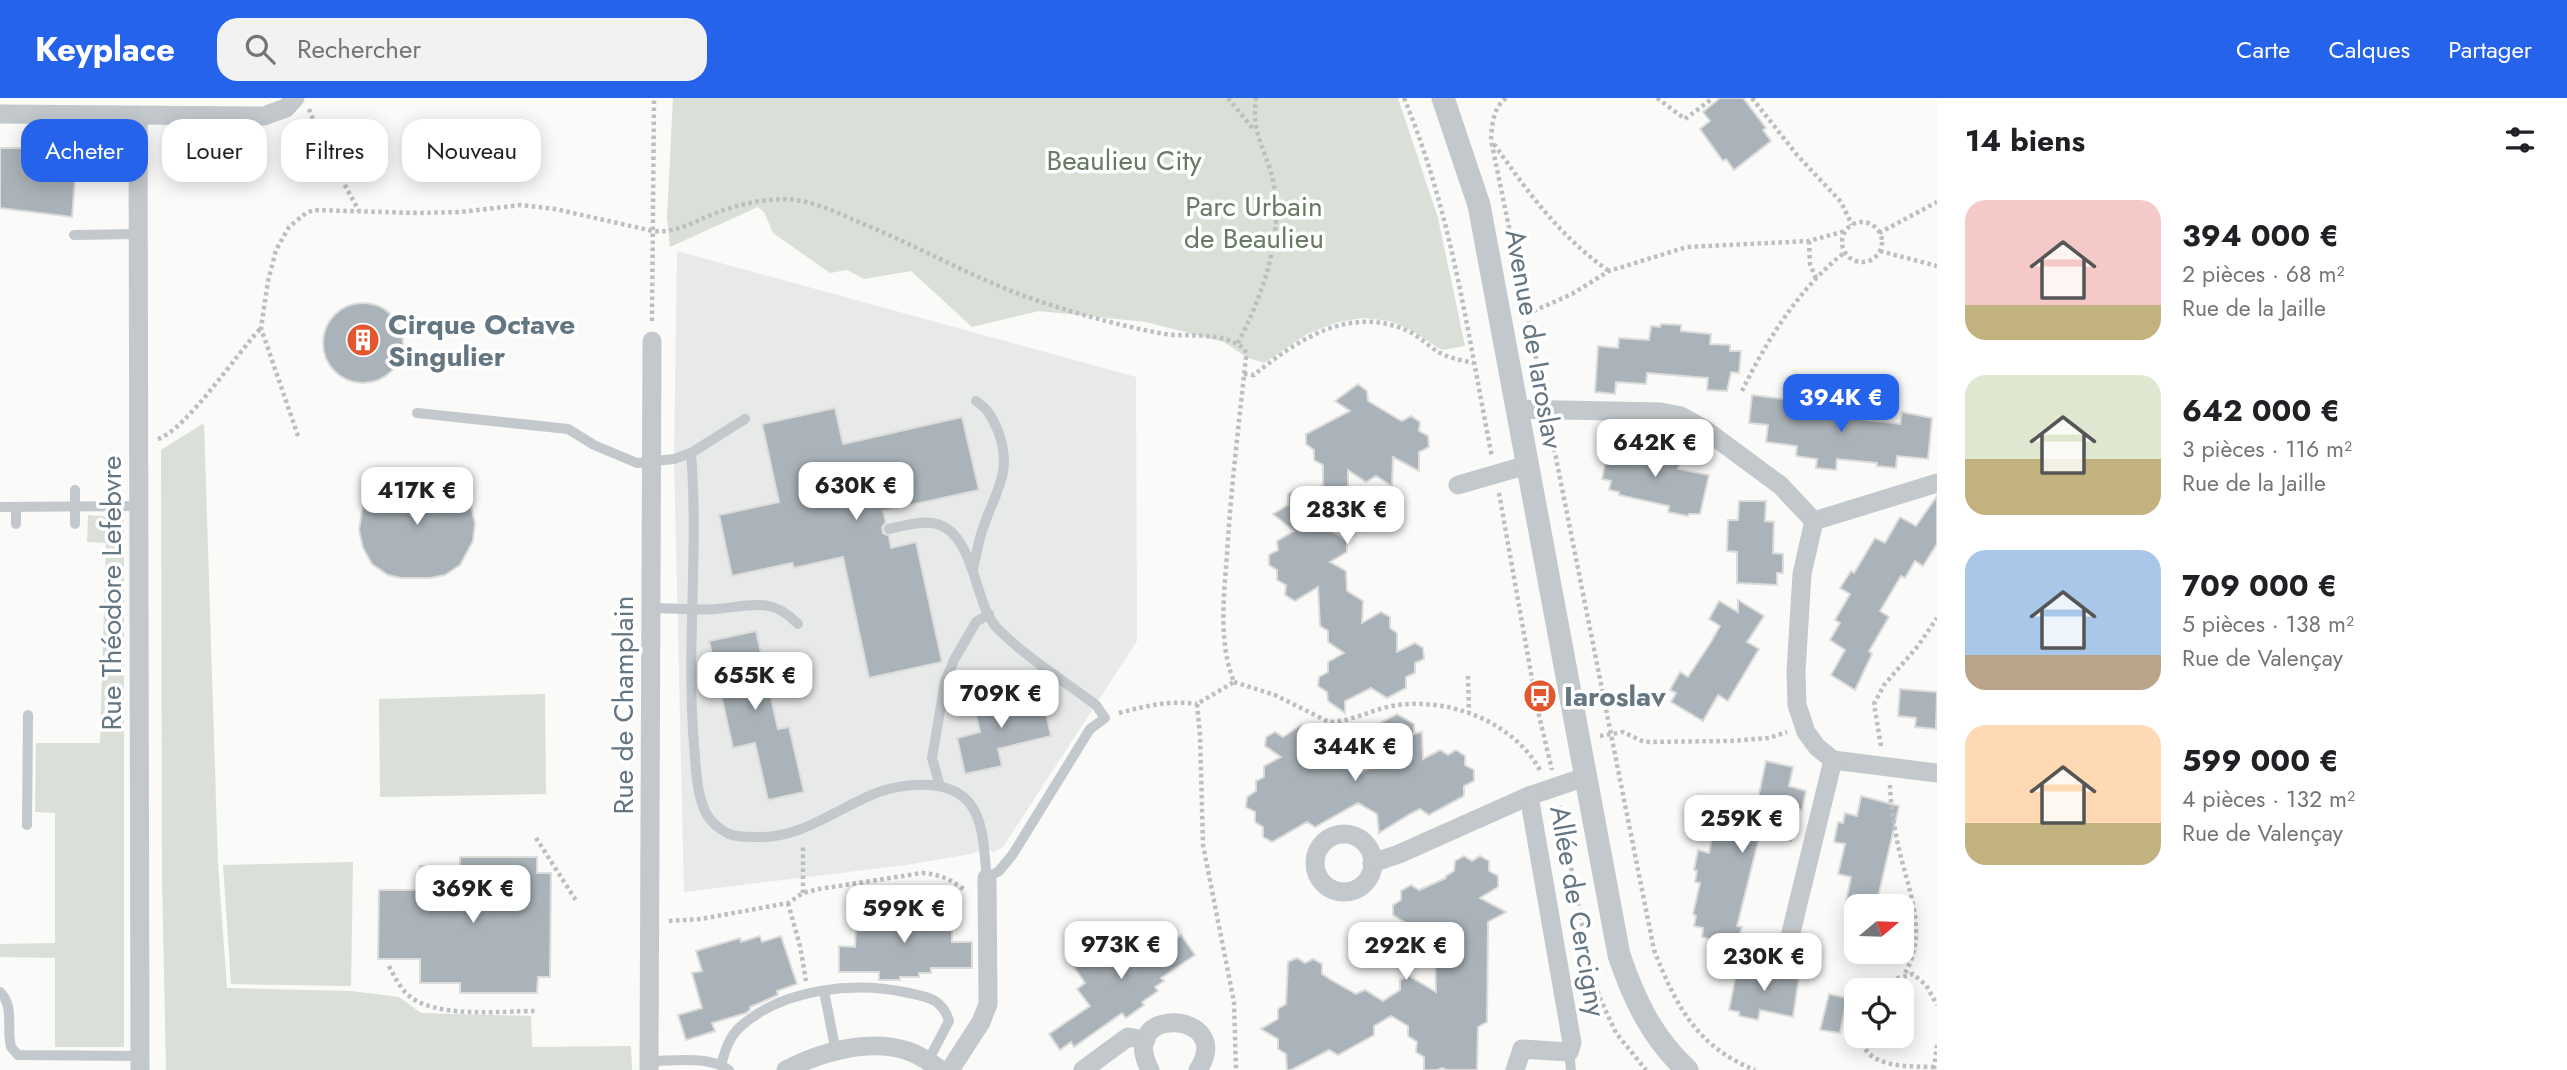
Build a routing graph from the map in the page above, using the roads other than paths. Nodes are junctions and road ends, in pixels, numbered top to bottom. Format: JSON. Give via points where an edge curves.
{"nodes":[{"id":1,"x":295,"y":98,"type":"edge"},
{"id":2,"x":1445,"y":99,"type":"edge"},
{"id":3,"x":0,"y":114,"type":"edge"},
{"id":4,"x":138,"y":116,"type":"junction"},
{"id":5,"x":138,"y":234,"type":"junction"},
{"id":6,"x":74,"y":235,"type":"dead end"},
{"id":7,"x":652,"y":341,"type":"road end"},
{"id":8,"x":976,"y":401,"type":"dead end"},
{"id":9,"x":1517,"y":409,"type":"junction"},
{"id":10,"x":417,"y":413,"type":"dead end"},
{"id":11,"x":745,"y":419,"type":"dead end"},
{"id":12,"x":691,"y":453,"type":"junction"},
{"id":13,"x":652,"y":462,"type":"junction"},
{"id":14,"x":1527,"y":465,"type":"junction"},
{"id":15,"x":1937,"y":483,"type":"edge"},
{"id":16,"x":1458,"y":485,"type":"dead end"},
{"id":17,"x":75,"y":490,"type":"dead end"},
{"id":18,"x":75,"y":506,"type":"junction"},
{"id":19,"x":138,"y":506,"type":"junction"},
{"id":20,"x":0,"y":507,"type":"edge"},
{"id":21,"x":16,"y":507,"type":"junction"},
{"id":22,"x":1814,"y":521,"type":"junction"},
{"id":23,"x":16,"y":524,"type":"dead end"},
{"id":24,"x":75,"y":524,"type":"dead end"},
{"id":25,"x":890,"y":529,"type":"dead end"},
{"id":26,"x":973,"y":570,"type":"junction"},
{"id":27,"x":651,"y":608,"type":"junction"},
{"id":28,"x":693,"y":608,"type":"junction"},
{"id":29,"x":989,"y":614,"type":"junction"},
{"id":30,"x":798,"y":624,"type":"dead end"},
{"id":31,"x":29,"y":715,"type":"dead end"},
{"id":32,"x":1833,"y":760,"type":"junction"},
{"id":33,"x":1937,"y":773,"type":"edge"},
{"id":34,"x":1585,"y":777,"type":"junction"},
{"id":35,"x":940,"y":786,"type":"junction"},
{"id":36,"x":1529,"y":796,"type":"junction"},
{"id":37,"x":27,"y":825,"type":"dead end"},
{"id":38,"x":1372,"y":863,"type":"dead end"},
{"id":39,"x":987,"y":886,"type":"junction"},
{"id":40,"x":1786,"y":953,"type":"dead end"},
{"id":41,"x":824,"y":991,"type":"junction"},
{"id":42,"x":0,"y":992,"type":"edge"},
{"id":43,"x":1146,"y":1040,"type":"junction"},
{"id":44,"x":836,"y":1052,"type":"junction"},
{"id":45,"x":1570,"y":1061,"type":"edge"},
{"id":46,"x":140,"y":1063,"type":"edge"},
{"id":47,"x":649,"y":1065,"type":"edge"},
{"id":48,"x":934,"y":1065,"type":"edge"},
{"id":49,"x":725,"y":1067,"type":"edge"},
{"id":50,"x":786,"y":1070,"type":"edge"},
{"id":51,"x":950,"y":1070,"type":"edge"},
{"id":52,"x":1083,"y":1070,"type":"edge"},
{"id":53,"x":1150,"y":1070,"type":"edge"},
{"id":54,"x":1198,"y":1070,"type":"edge"},
{"id":55,"x":1515,"y":1070,"type":"edge"},
{"id":56,"x":1687,"y":1070,"type":"edge"}],
"edges":[{"from":1,"to":4,"type":"street","via":[[286,108],[264,116]]},
{"from":2,"to":9,"type":"street","name":"Avenue de Iaroslav","via":[[1479,205]]},
{"from":3,"to":4,"type":"street"},
{"from":4,"to":5,"type":"street","name":"Rue Théodore Lefebvre"},
{"from":5,"to":6,"type":"lane"},
{"from":5,"to":19,"type":"street","name":"Rue Théodore Lefebvre"},
{"from":7,"to":13,"type":"street","name":"Rue de Champlain"},
{"from":8,"to":26,"type":"lane","via":[[991,412],[1004,446],[1005,470]]},
{"from":9,"to":14,"type":"street","name":"Avenue de Iaroslav"},
{"from":9,"to":22,"type":"street","via":[[1681,416],[1780,485]]},
{"from":10,"to":13,"type":"lane","via":[[568,429],[637,463]]},
{"from":11,"to":12,"type":"lane"},
{"from":12,"to":13,"type":"lane"},
{"from":12,"to":28,"type":"lane"},
{"from":13,"to":27,"type":"street","name":"Rue de Champlain"},
{"from":14,"to":16,"type":"street"},
{"from":14,"to":34,"type":"street","name":"Avenue de Iaroslav"},
{"from":15,"to":22,"type":"street"},
{"from":17,"to":18,"type":"lane"},
{"from":18,"to":19,"type":"lane"},
{"from":18,"to":21,"type":"lane"},
{"from":18,"to":24,"type":"lane"},
{"from":19,"to":46,"type":"street","name":"Rue Théodore Lefebvre"},
{"from":20,"to":21,"type":"lane"},
{"from":21,"to":23,"type":"lane"},
{"from":22,"to":32,"type":"street","via":[[1802,575],[1797,705],[1811,740]]},
{"from":25,"to":26,"type":"lane","via":[[937,524],[958,543]]},
{"from":26,"to":29,"type":"lane"},
{"from":27,"to":28,"type":"lane"},
{"from":27,"to":47,"type":"street","name":"Rue de Champlain"},
{"from":28,"to":30,"type":"lane","via":[[768,605]]},
{"from":28,"to":35,"type":"lane","via":[[691,709],[697,778],[706,814],[721,829],[741,837],[783,835],[892,788]]},
{"from":29,"to":35,"type":"lane","via":[[976,622],[945,682],[932,758]]},
{"from":29,"to":39,"type":"lane","via":[[996,628],[1096,705],[1105,718],[1090,729],[1009,861]]},
{"from":31,"to":37,"type":"lane"},
{"from":32,"to":33,"type":"street"},
{"from":32,"to":40,"type":"street"},
{"from":34,"to":36,"type":"street"},
{"from":34,"to":56,"type":"street","name":"Avenue de Iaroslav","via":[[1619,955],[1632,993],[1667,1052]]},
{"from":35,"to":39,"type":"lane","via":[[960,793],[974,810]]},
{"from":36,"to":38,"type":"street"},
{"from":36,"to":45,"type":"street","name":"Allée de Cercigny","via":[[1572,1034]]},
{"from":39,"to":51,"type":"street","via":[[988,1004]]},
{"from":41,"to":44,"type":"lane"},
{"from":41,"to":48,"type":"lane","via":[[884,988],[933,998],[945,1008],[949,1021]]},
{"from":41,"to":49,"type":"lane","via":[[764,1011],[738,1028],[725,1051]]},
{"from":42,"to":46,"type":"lane","via":[[7,998],[11,1047],[18,1055]]},
{"from":43,"to":52,"type":"street","via":[[1128,1037]]},
{"from":43,"to":53,"type":"street","via":[[1145,1061]]},
{"from":43,"to":54,"type":"street","via":[[1167,1022],[1186,1023],[1204,1045]]},
{"from":44,"to":48,"type":"street","via":[[887,1047],[908,1051]]},
{"from":44,"to":50,"type":"street"},
{"from":45,"to":55,"type":"street","name":"Allée de Cercigny","via":[[1522,1049]]},
{"from":47,"to":49,"type":"lane","via":[[708,1062]]}]}
